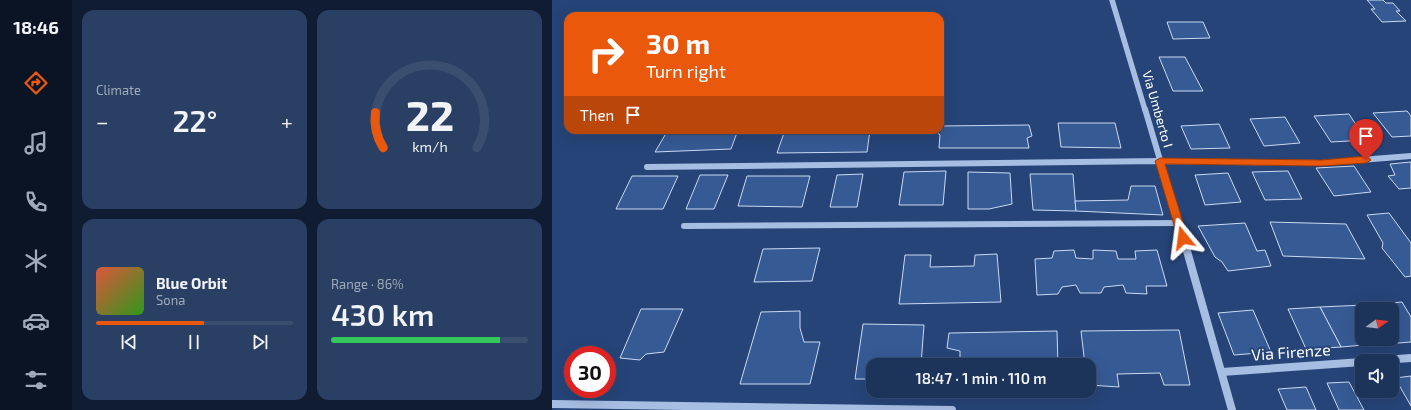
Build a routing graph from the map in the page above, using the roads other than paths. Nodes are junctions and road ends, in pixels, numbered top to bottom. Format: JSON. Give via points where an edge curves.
{"nodes":[{"id":1,"x":1112,"y":0,"type":"edge"},
{"id":2,"x":1411,"y":156,"type":"edge"},
{"id":3,"x":1160,"y":161,"type":"junction"},
{"id":4,"x":647,"y":167,"type":"dead end"},
{"id":5,"x":1179,"y":223,"type":"junction"},
{"id":6,"x":684,"y":226,"type":"dead end"},
{"id":7,"x":1411,"y":358,"type":"edge"},
{"id":8,"x":1399,"y":359,"type":"edge"},
{"id":9,"x":1355,"y":362,"type":"edge"},
{"id":10,"x":1222,"y":372,"type":"junction"},
{"id":11,"x":552,"y":404,"type":"edge"},
{"id":12,"x":952,"y":410,"type":"edge"},
{"id":13,"x":1232,"y":410,"type":"edge"}],
"edges":[{"from":1,"to":3,"type":"street","name":"Via Umberto I"},
{"from":2,"to":3,"type":"street","via":[[1322,163]]},
{"from":3,"to":4,"type":"street"},
{"from":3,"to":5,"type":"street","name":"Via Umberto I"},
{"from":5,"to":6,"type":"street"},
{"from":5,"to":10,"type":"street","name":"Via Umberto I"},
{"from":7,"to":8,"type":"street"},
{"from":9,"to":10,"type":"street","name":"Via Firenze"},
{"from":10,"to":13,"type":"street","name":"Via Umberto I"},
{"from":11,"to":12,"type":"street"}]}
